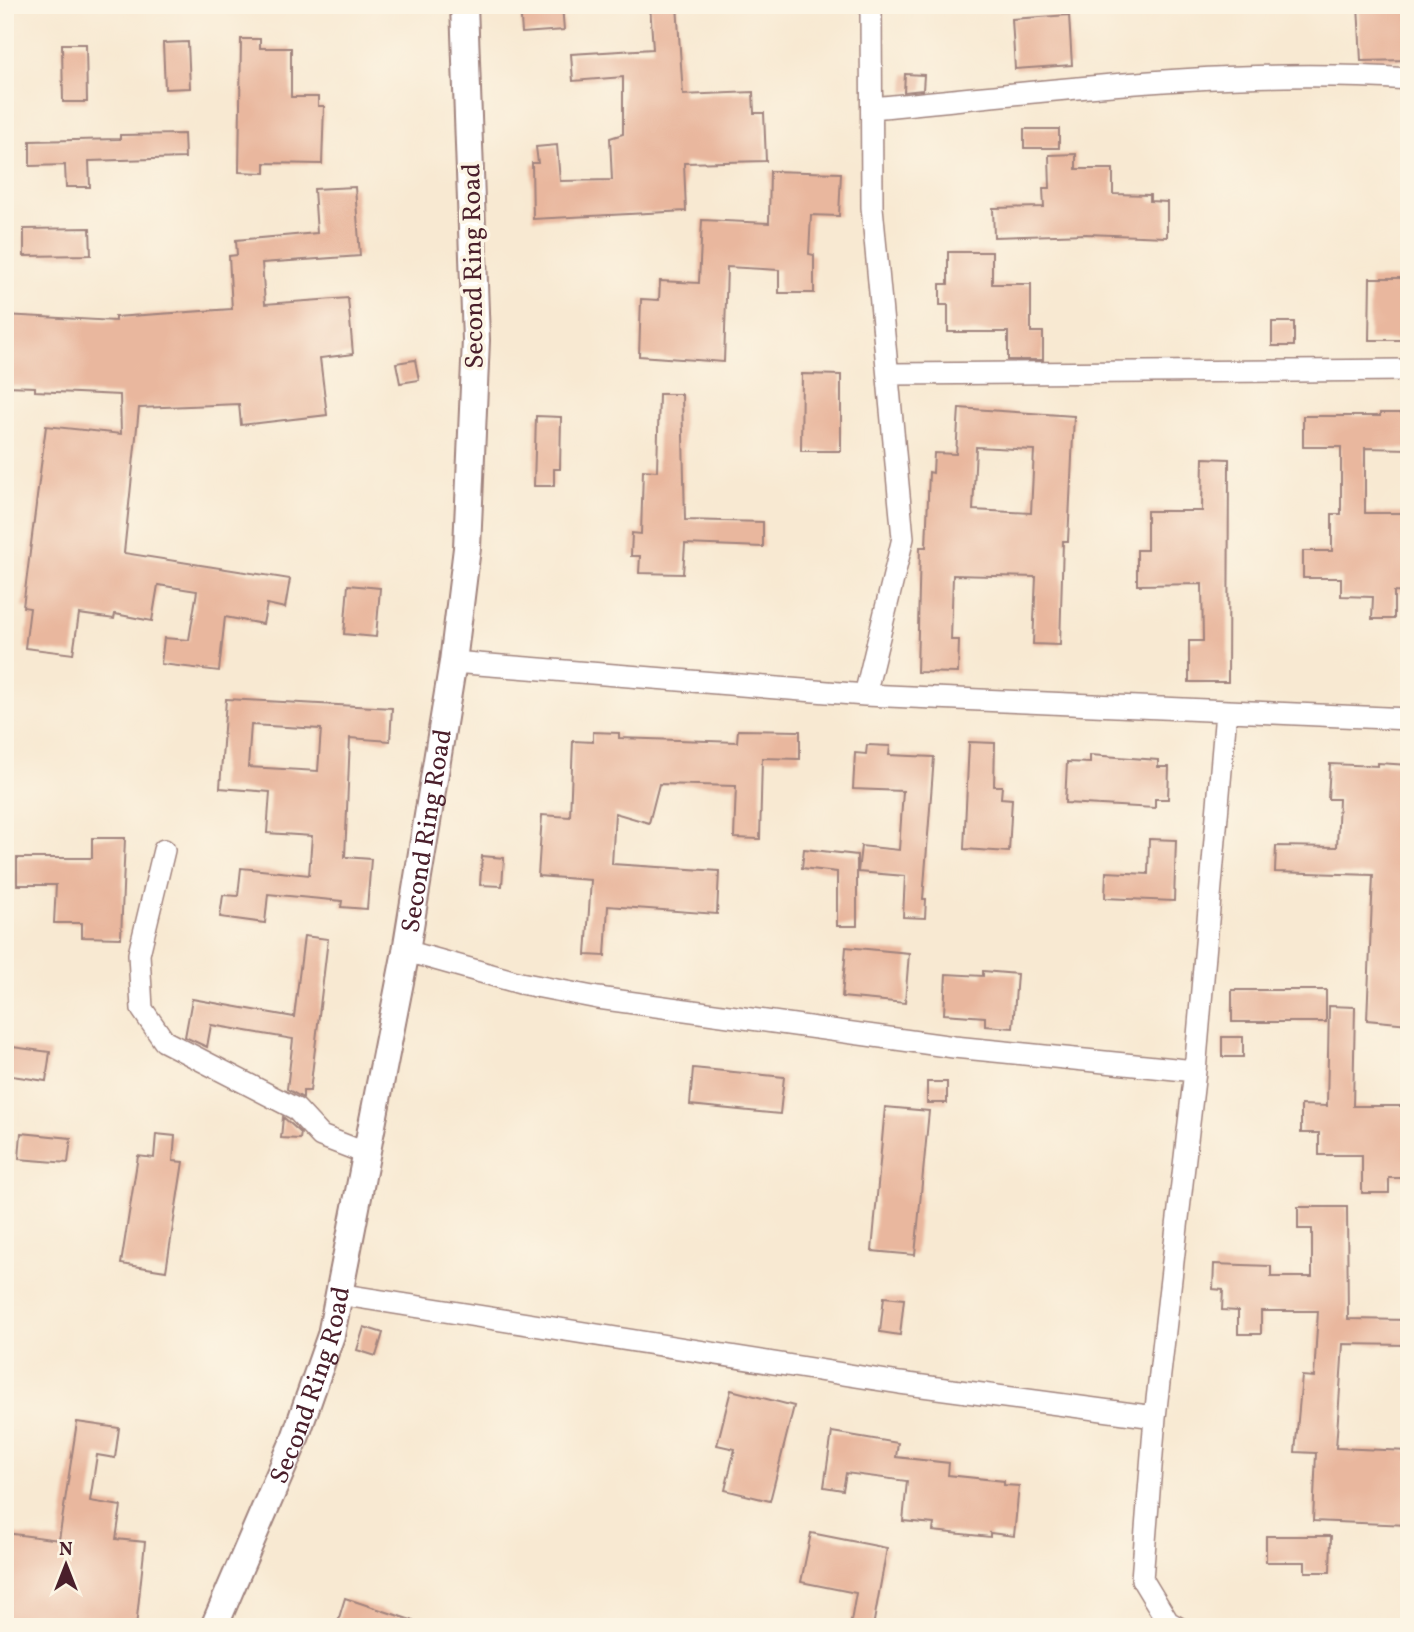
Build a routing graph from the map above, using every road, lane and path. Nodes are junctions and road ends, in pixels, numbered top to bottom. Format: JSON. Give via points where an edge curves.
{"nodes":[{"id":1,"x":464,"y":5,"type":"edge"},
{"id":2,"x":871,"y":5,"type":"edge"},
{"id":3,"x":1409,"y":79,"type":"edge"},
{"id":4,"x":872,"y":108,"type":"junction"},
{"id":5,"x":1409,"y":370,"type":"edge"},
{"id":6,"x":889,"y":374,"type":"junction"},
{"id":7,"x":453,"y":662,"type":"junction"},
{"id":8,"x":865,"y":695,"type":"junction"},
{"id":9,"x":1226,"y":712,"type":"junction"},
{"id":10,"x":1409,"y":719,"type":"edge"},
{"id":11,"x":164,"y":850,"type":"dead end"},
{"id":12,"x":406,"y":951,"type":"junction"},
{"id":13,"x":1195,"y":1070,"type":"junction"},
{"id":14,"x":365,"y":1153,"type":"junction"},
{"id":15,"x":338,"y":1294,"type":"junction"},
{"id":16,"x":1155,"y":1417,"type":"junction"},
{"id":17,"x":214,"y":1627,"type":"edge"},
{"id":18,"x":1177,"y":1627,"type":"edge"}],
"edges":[{"from":1,"to":7,"type":"street","name":"Second Ring Road","via":[[476,340],[467,548]]},
{"from":2,"to":4,"type":"street"},
{"from":3,"to":4,"type":"street","via":[[1211,76]]},
{"from":4,"to":6,"type":"street","via":[[872,207]]},
{"from":5,"to":6,"type":"street"},
{"from":6,"to":8,"type":"street","via":[[903,538]]},
{"from":7,"to":8,"type":"street"},
{"from":7,"to":12,"type":"street","name":"Second Ring Road"},
{"from":8,"to":9,"type":"street"},
{"from":9,"to":10,"type":"street"},
{"from":9,"to":13,"type":"street"},
{"from":11,"to":14,"type":"street","via":[[138,954],[142,1009],[164,1041],[296,1109],[321,1136]]},
{"from":12,"to":13,"type":"street","via":[[520,983],[598,998],[954,1047]]},
{"from":12,"to":14,"type":"street","name":"Second Ring Road"},
{"from":13,"to":16,"type":"street"},
{"from":14,"to":15,"type":"street","name":"Second Ring Road"},
{"from":15,"to":16,"type":"street","via":[[900,1383]]},
{"from":15,"to":17,"type":"street","name":"Second Ring Road","via":[[318,1378]]},
{"from":16,"to":18,"type":"street","via":[[1142,1579],[1168,1622]]}]}
